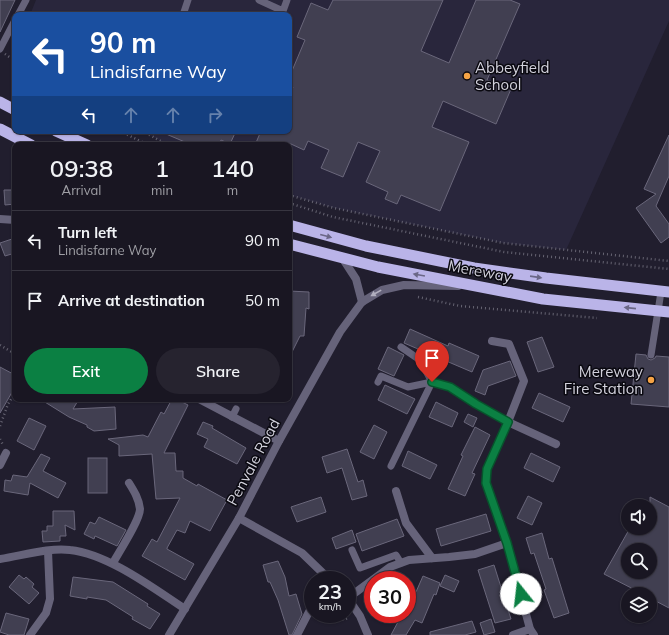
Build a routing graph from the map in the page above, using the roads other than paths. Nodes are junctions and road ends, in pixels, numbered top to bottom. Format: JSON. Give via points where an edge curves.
{"nodes":[{"id":1,"x":26,"y":0,"type":"edge"},
{"id":2,"x":188,"y":0,"type":"edge"},
{"id":3,"x":259,"y":0,"type":"edge"},
{"id":4,"x":287,"y":0,"type":"edge"},
{"id":5,"x":20,"y":12,"type":"edge"},
{"id":6,"x":184,"y":12,"type":"edge"},
{"id":7,"x":12,"y":27,"type":"edge"},
{"id":8,"x":0,"y":49,"type":"edge"},
{"id":9,"x":0,"y":102,"type":"edge"},
{"id":10,"x":12,"y":108,"type":"edge"},
{"id":11,"x":0,"y":129,"type":"edge"},
{"id":12,"x":63,"y":134,"type":"edge"},
{"id":13,"x":25,"y":142,"type":"edge"},
{"id":14,"x":80,"y":142,"type":"edge"},
{"id":15,"x":0,"y":219,"type":"edge"},
{"id":16,"x":12,"y":220,"type":"edge"},
{"id":17,"x":292,"y":226,"type":"edge"},
{"id":18,"x":292,"y":245,"type":"edge"},
{"id":19,"x":343,"y":259,"type":"junction"},
{"id":20,"x":484,"y":287,"type":"junction"},
{"id":21,"x":665,"y":292,"type":"edge"},
{"id":22,"x":362,"y":302,"type":"junction"},
{"id":23,"x":664,"y":311,"type":"edge"},
{"id":24,"x":492,"y":340,"type":"dead end"},
{"id":25,"x":401,"y":347,"type":"dead end"},
{"id":26,"x":651,"y":356,"type":"dead end"},
{"id":27,"x":378,"y":382,"type":"dead end"},
{"id":28,"x":432,"y":382,"type":"junction"},
{"id":29,"x":215,"y":403,"type":"edge"},
{"id":30,"x":236,"y":409,"type":"dead end"},
{"id":31,"x":232,"y":417,"type":"junction"},
{"id":32,"x":508,"y":422,"type":"junction"},
{"id":33,"x":279,"y":441,"type":"junction"},
{"id":34,"x":556,"y":444,"type":"dead end"},
{"id":35,"x":6,"y":453,"type":"dead end"},
{"id":36,"x":0,"y":465,"type":"edge"},
{"id":37,"x":391,"y":466,"type":"dead end"},
{"id":38,"x":129,"y":483,"type":"dead end"},
{"id":39,"x":396,"y":491,"type":"dead end"},
{"id":40,"x":239,"y":518,"type":"junction"},
{"id":41,"x":507,"y":543,"type":"junction"},
{"id":42,"x":352,"y":550,"type":"dead end"},
{"id":43,"x":48,"y":551,"type":"junction"},
{"id":44,"x":432,"y":558,"type":"junction"},
{"id":45,"x":0,"y":559,"type":"edge"},
{"id":46,"x":113,"y":563,"type":"junction"},
{"id":47,"x":401,"y":563,"type":"junction"},
{"id":48,"x":321,"y":571,"type":"edge"},
{"id":49,"x":356,"y":591,"type":"edge"},
{"id":50,"x":185,"y":609,"type":"junction"},
{"id":51,"x":356,"y":610,"type":"edge"},
{"id":52,"x":304,"y":622,"type":"edge"},
{"id":53,"x":532,"y":632,"type":"edge"},
{"id":54,"x":30,"y":635,"type":"edge"},
{"id":55,"x":169,"y":635,"type":"edge"},
{"id":56,"x":297,"y":635,"type":"edge"},
{"id":57,"x":368,"y":635,"type":"edge"},
{"id":58,"x":512,"y":635,"type":"edge"}],
"edges":[{"from":1,"to":5,"type":"lane"},
{"from":2,"to":6,"type":"lane"},
{"from":3,"to":4,"type":"lane","via":[[283,11]]},
{"from":7,"to":8,"type":"lane"},
{"from":9,"to":10,"type":"highway"},
{"from":11,"to":13,"type":"highway"},
{"from":12,"to":14,"type":"highway"},
{"from":15,"to":16,"type":"street"},
{"from":17,"to":21,"type":"highway","name":"Mereway","one_way":true,"via":[[366,246],[474,268]]},
{"from":18,"to":19,"type":"highway","name":"Mereway"},
{"from":20,"to":19,"type":"highway","name":"Mereway","one_way":true},
{"from":19,"to":22,"type":"street","via":[[356,279]]},
{"from":20,"to":22,"type":"street","one_way":true,"via":[[404,285],[382,290]]},
{"from":23,"to":20,"type":"highway","name":"Mereway","one_way":true,"via":[[543,299]]},
{"from":21,"to":23,"type":"lane"},
{"from":22,"to":33,"type":"street","name":"Penvale Road","via":[[340,332]]},
{"from":23,"to":26,"type":"lane"},
{"from":24,"to":32,"type":"street","via":[[509,344],[524,381]]},
{"from":25,"to":28,"type":"lane","via":[[420,360]]},
{"from":27,"to":28,"type":"lane","via":[[381,376],[408,387]]},
{"from":28,"to":32,"type":"street","via":[[450,387]]},
{"from":28,"to":37,"type":"lane"},
{"from":29,"to":31,"type":"street"},
{"from":30,"to":31,"type":"lane"},
{"from":31,"to":33,"type":"street"},
{"from":32,"to":34,"type":"street"},
{"from":32,"to":41,"type":"street","via":[[487,469],[486,483]]},
{"from":33,"to":40,"type":"street","name":"Penvale Road"},
{"from":35,"to":36,"type":"street"},
{"from":38,"to":46,"type":"street","via":[[136,493],[140,510]]},
{"from":39,"to":44,"type":"street","via":[[406,524]]},
{"from":40,"to":48,"type":"street","via":[[302,553]]},
{"from":40,"to":50,"type":"street","name":"Penvale Road"},
{"from":41,"to":44,"type":"street","via":[[475,554]]},
{"from":41,"to":53,"type":"street"},
{"from":42,"to":47,"type":"lane","via":[[360,568],[396,555]]},
{"from":43,"to":45,"type":"street"},
{"from":43,"to":46,"type":"street","via":[[70,550]]},
{"from":43,"to":54,"type":"street","via":[[50,599],[46,613]]},
{"from":44,"to":47,"type":"street"},
{"from":46,"to":50,"type":"street"},
{"from":47,"to":49,"type":"street","via":[[390,567]]},
{"from":50,"to":55,"type":"street","name":"Penvale Road"},
{"from":51,"to":57,"type":"street"},
{"from":52,"to":56,"type":"street"},
{"from":53,"to":58,"type":"street"}]}
